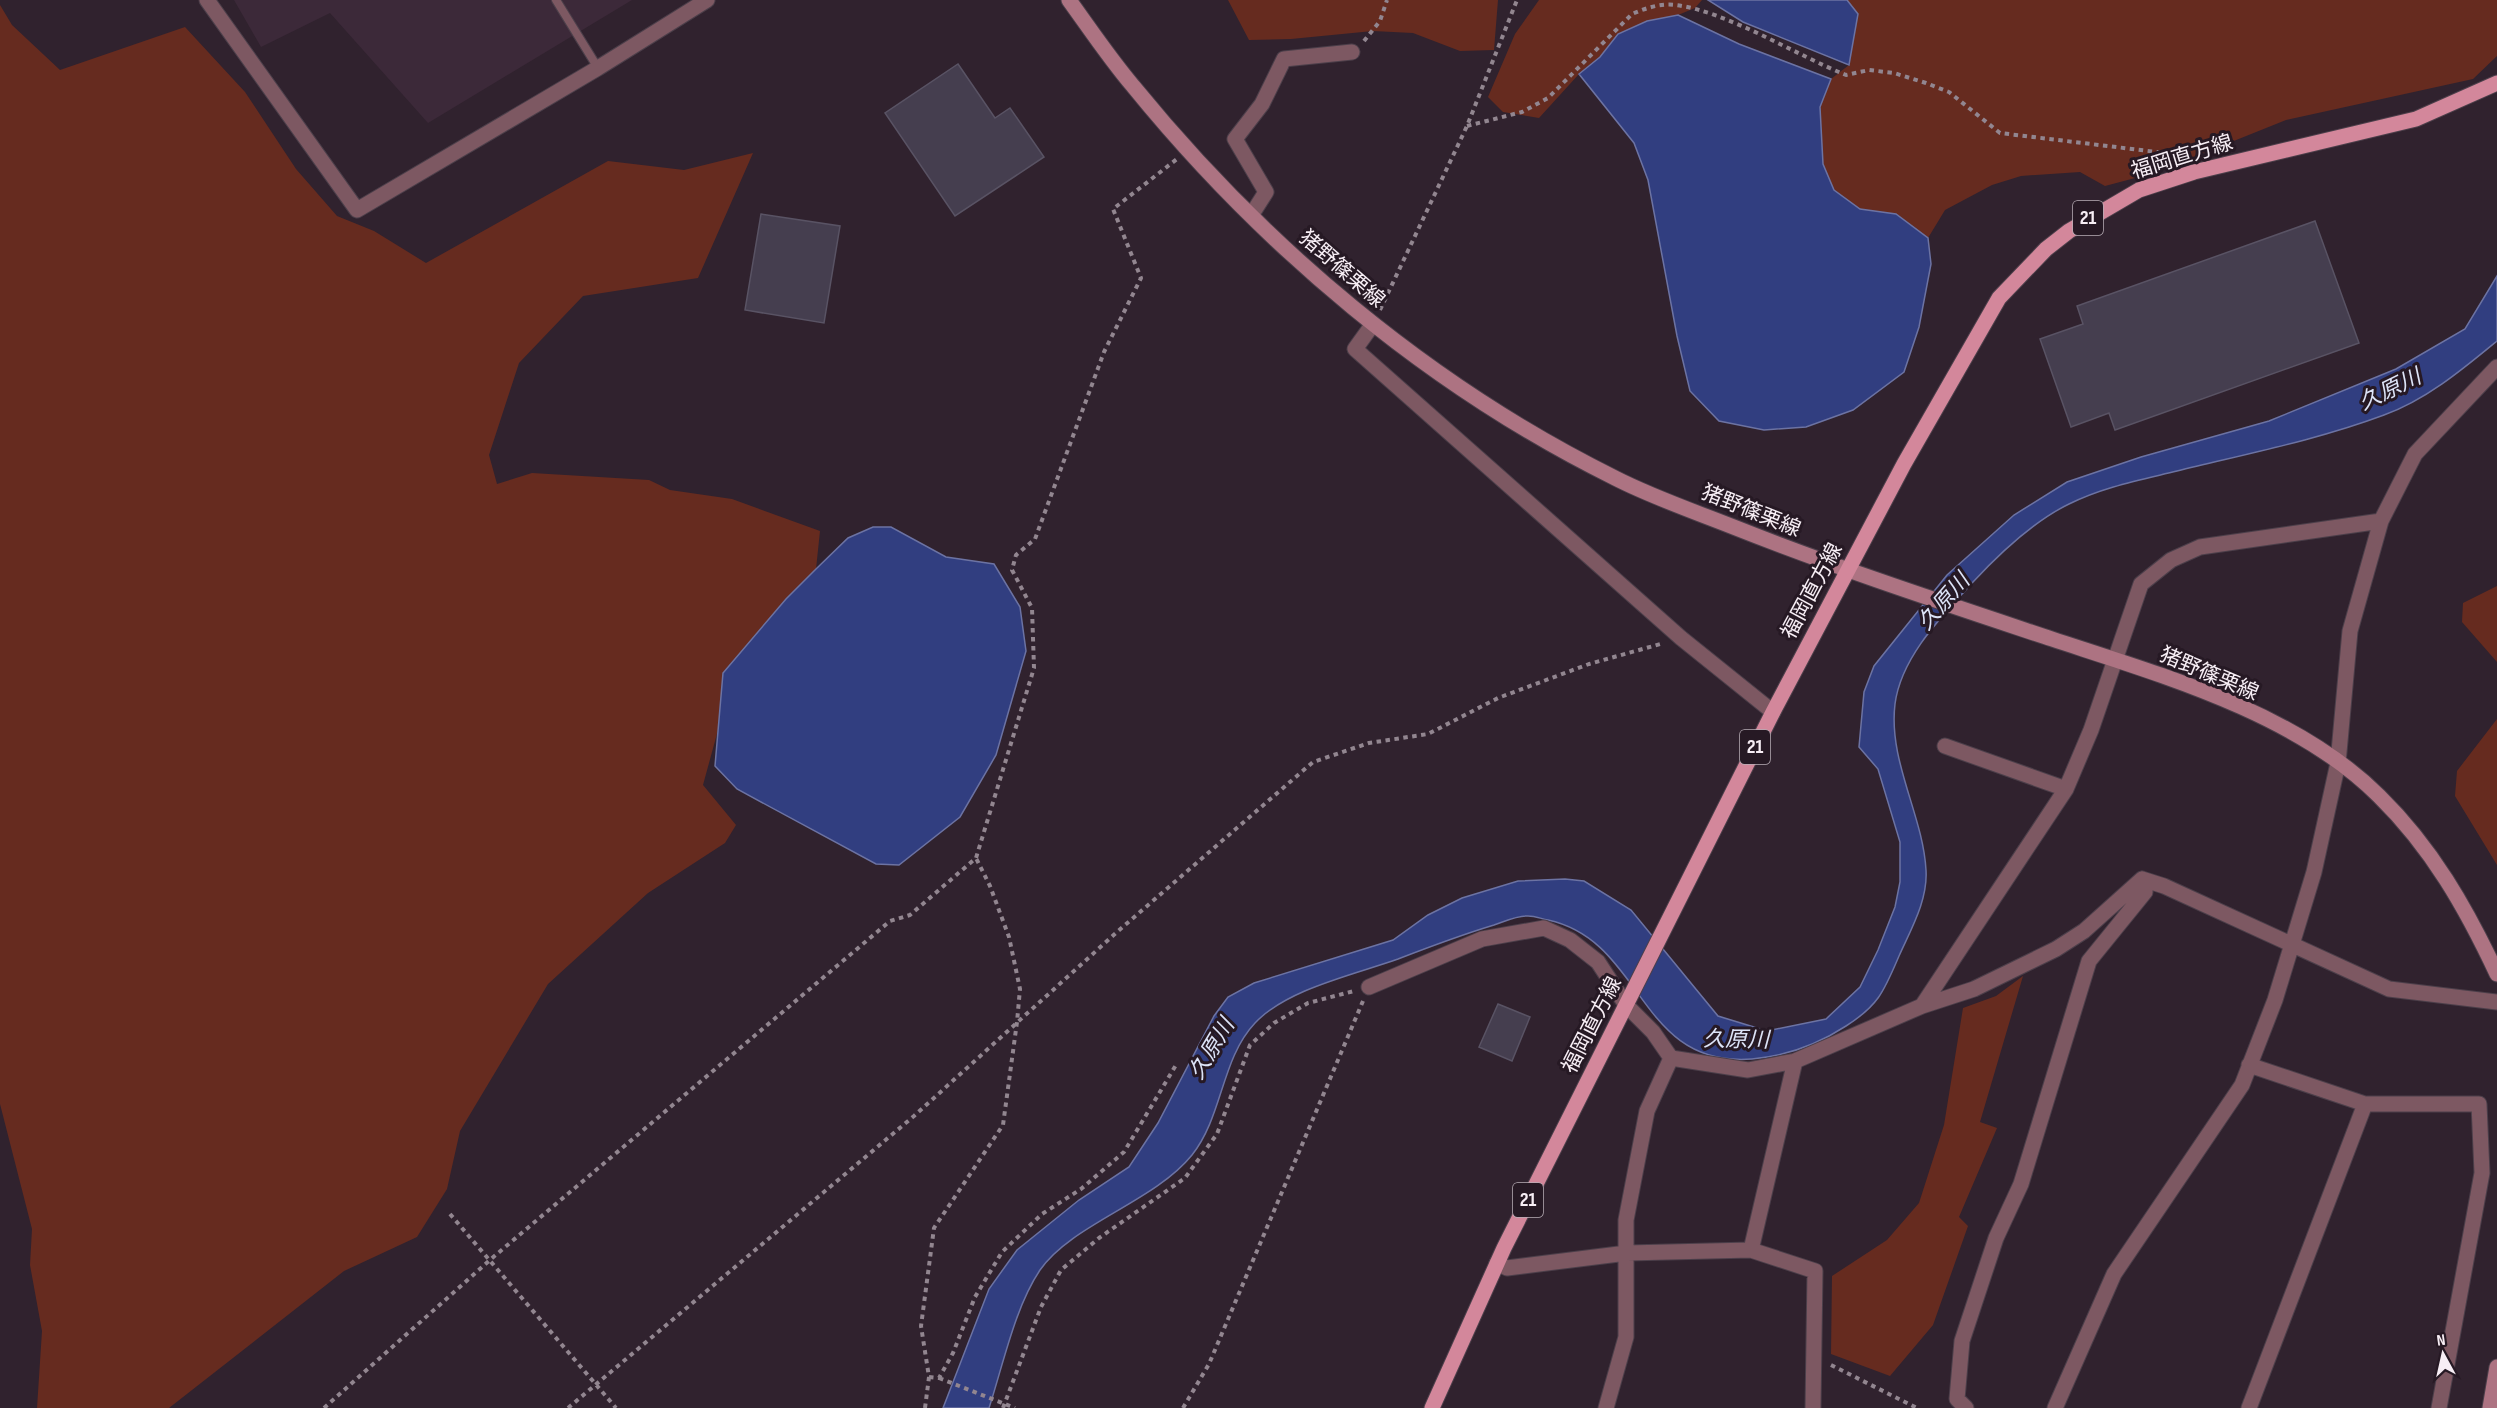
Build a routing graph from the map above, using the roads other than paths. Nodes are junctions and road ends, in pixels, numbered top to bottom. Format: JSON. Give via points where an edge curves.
{"nodes":[{"id":1,"x":207,"y":0,"type":"edge"},
{"id":2,"x":556,"y":0,"type":"edge"},
{"id":3,"x":706,"y":0,"type":"edge"},
{"id":4,"x":1069,"y":0,"type":"edge"},
{"id":5,"x":1352,"y":52,"type":"road end"},
{"id":6,"x":598,"y":68,"type":"junction"},
{"id":7,"x":2497,"y":83,"type":"edge"},
{"id":8,"x":1252,"y":214,"type":"junction"},
{"id":9,"x":1373,"y":324,"type":"junction"},
{"id":10,"x":2497,"y":367,"type":"edge"},
{"id":11,"x":2381,"y":521,"type":"junction"},
{"id":12,"x":1846,"y":571,"type":"junction"},
{"id":13,"x":2113,"y":659,"type":"junction"},
{"id":14,"x":1773,"y":712,"type":"junction"},
{"id":15,"x":1945,"y":746,"type":"dead end"},
{"id":16,"x":2338,"y":763,"type":"junction"},
{"id":17,"x":2066,"y":789,"type":"junction"},
{"id":18,"x":2142,"y":879,"type":"junction"},
{"id":19,"x":2292,"y":943,"type":"junction"},
{"id":20,"x":2497,"y":974,"type":"edge"},
{"id":21,"x":1369,"y":987,"type":"road end"},
{"id":22,"x":1629,"y":1000,"type":"junction"},
{"id":23,"x":2497,"y":1002,"type":"edge"},
{"id":24,"x":1922,"y":1006,"type":"junction"},
{"id":25,"x":1671,"y":1058,"type":"junction"},
{"id":26,"x":1795,"y":1061,"type":"junction"},
{"id":27,"x":2249,"y":1065,"type":"junction"},
{"id":28,"x":2365,"y":1104,"type":"junction"},
{"id":29,"x":1751,"y":1250,"type":"junction"},
{"id":30,"x":1627,"y":1253,"type":"junction"},
{"id":31,"x":1497,"y":1263,"type":"junction"},
{"id":32,"x":2497,"y":1367,"type":"edge"},
{"id":33,"x":1432,"y":1408,"type":"edge"},
{"id":34,"x":1606,"y":1408,"type":"edge"},
{"id":35,"x":1813,"y":1408,"type":"edge"},
{"id":36,"x":1966,"y":1408,"type":"edge"},
{"id":37,"x":2055,"y":1408,"type":"edge"},
{"id":38,"x":2248,"y":1408,"type":"edge"},
{"id":39,"x":2439,"y":1408,"type":"edge"},
{"id":40,"x":2490,"y":1408,"type":"edge"}],
"edges":[{"from":1,"to":6,"type":"street","via":[[357,210]]},
{"from":2,"to":6,"type":"lane"},
{"from":3,"to":6,"type":"street"},
{"from":4,"to":8,"type":"main road","name":"猪野篠栗線","via":[[1132,85]]},
{"from":5,"to":8,"type":"street","via":[[1284,59],[1262,104],[1235,140],[1266,192]]},
{"from":7,"to":12,"type":"main road","name":"福岡直方線","number":"21","via":[[2416,119],[2194,172],[2139,190],[2046,249],[2011,285],[1987,319]]},
{"from":8,"to":9,"type":"main road","name":"猪野篠栗線","via":[[1288,251]]},
{"from":9,"to":12,"type":"main road","name":"猪野篠栗線","via":[[1451,381],[1617,479]]},
{"from":9,"to":14,"type":"street","via":[[1355,348],[1681,638]]},
{"from":10,"to":11,"type":"street","via":[[2415,454]]},
{"from":11,"to":13,"type":"street","via":[[2200,546],[2171,560],[2141,584]]},
{"from":11,"to":16,"type":"street","via":[[2350,631]]},
{"from":12,"to":13,"type":"main road","name":"猪野篠栗線"},
{"from":12,"to":14,"type":"main road","name":"福岡直方線","number":"21"},
{"from":13,"to":16,"type":"main road","name":"猪野篠栗線","via":[[2196,688],[2310,741]]},
{"from":13,"to":17,"type":"street","via":[[2091,730]]},
{"from":14,"to":22,"type":"main road","name":"福岡直方線","number":"21"},
{"from":15,"to":17,"type":"street"},
{"from":16,"to":19,"type":"street","via":[[2314,872]]},
{"from":16,"to":20,"type":"main road","name":"猪野篠栗線","via":[[2378,794],[2429,852],[2456,892]]},
{"from":17,"to":24,"type":"street"},
{"from":18,"to":19,"type":"street"},
{"from":18,"to":24,"type":"street","via":[[2084,931],[2056,950],[1974,989]]},
{"from":18,"to":36,"type":"street","via":[[2145,892],[2089,961],[2021,1184],[1996,1238],[1962,1341],[1957,1399]]},
{"from":19,"to":23,"type":"street","via":[[2389,989]]},
{"from":19,"to":27,"type":"street"},
{"from":21,"to":22,"type":"street","via":[[1482,939],[1544,928],[1570,940],[1598,962]]},
{"from":22,"to":25,"type":"street"},
{"from":22,"to":31,"type":"main road","name":"福岡直方線","number":"21"},
{"from":24,"to":26,"type":"street"},
{"from":25,"to":26,"type":"street","via":[[1748,1070]]},
{"from":25,"to":30,"type":"street","via":[[1647,1111],[1626,1220]]},
{"from":26,"to":29,"type":"street"},
{"from":27,"to":28,"type":"street"},
{"from":27,"to":37,"type":"street","via":[[2242,1085],[2114,1274]]},
{"from":28,"to":38,"type":"street"},
{"from":28,"to":39,"type":"street","via":[[2479,1104],[2482,1173]]},
{"from":29,"to":30,"type":"street"},
{"from":29,"to":35,"type":"street","via":[[1815,1270]]},
{"from":30,"to":31,"type":"street","via":[[1507,1268]]},
{"from":30,"to":34,"type":"street","via":[[1626,1337]]},
{"from":31,"to":33,"type":"main road","name":"福岡直方線","number":"21"},
{"from":32,"to":40,"type":"main road"}]}
